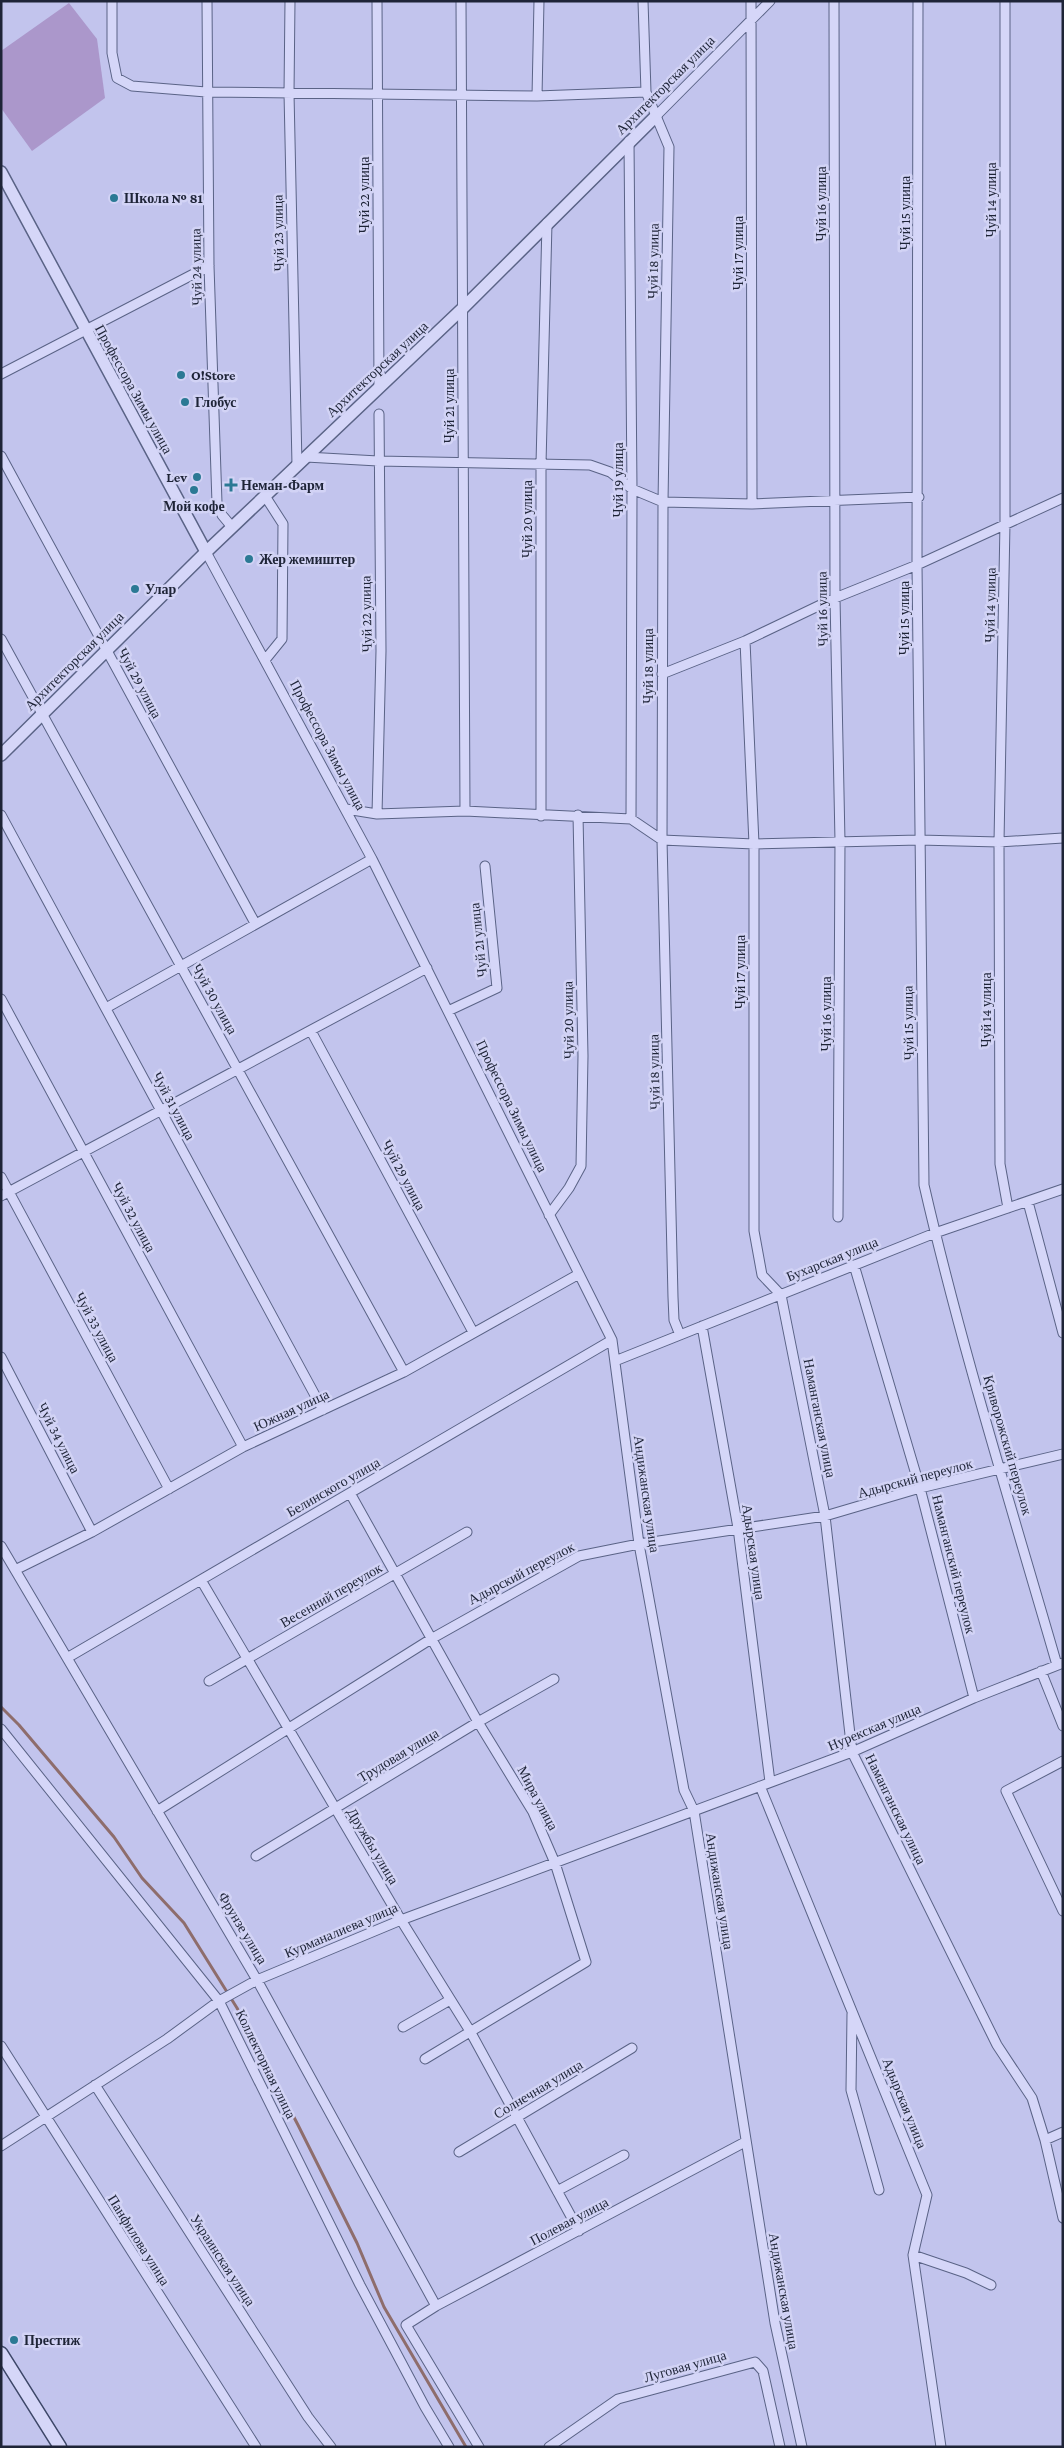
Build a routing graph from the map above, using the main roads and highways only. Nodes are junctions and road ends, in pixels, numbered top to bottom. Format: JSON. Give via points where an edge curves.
{"nodes":[{"id":1,"x":1,"y":2353,"type":"edge"},
{"id":2,"x":60,"y":2447,"type":"edge"}],
"edges":[{"from":1,"to":2,"type":"main road"}]}
